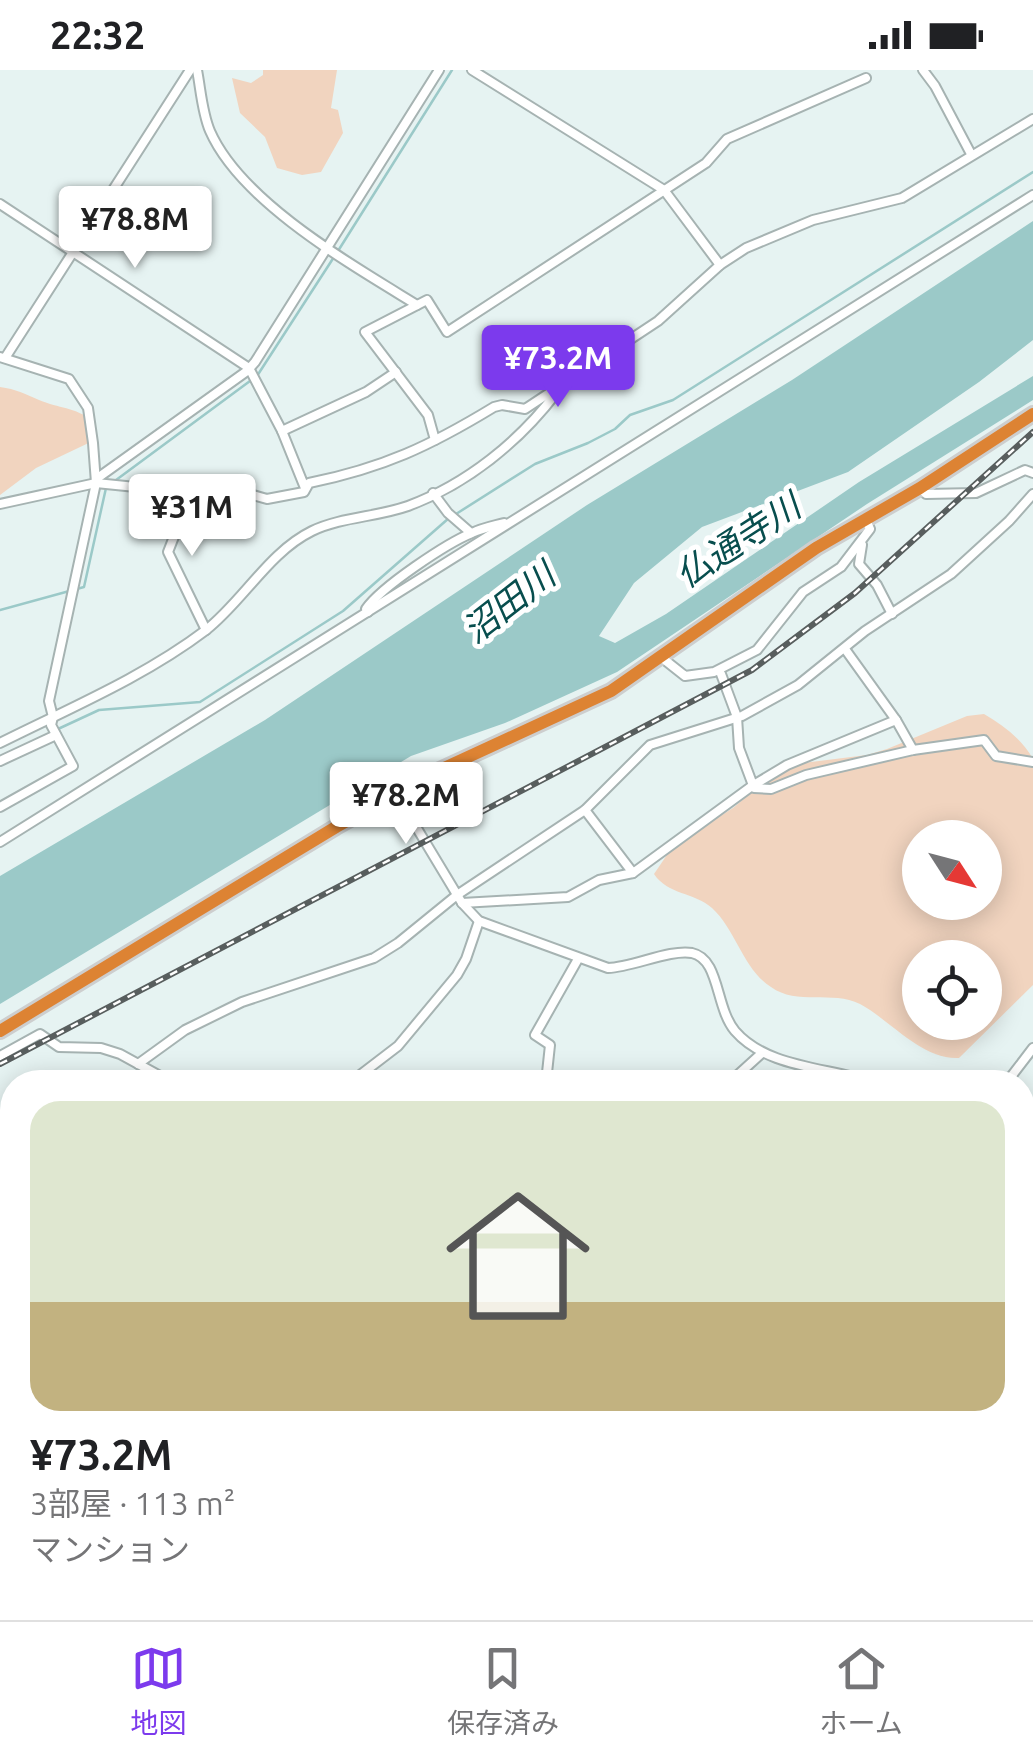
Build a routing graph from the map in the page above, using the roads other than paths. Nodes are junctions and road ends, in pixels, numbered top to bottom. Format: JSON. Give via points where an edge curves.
{"nodes":[{"id":1,"x":194,"y":70,"type":"edge"},
{"id":2,"x":439,"y":70,"type":"edge"},
{"id":3,"x":472,"y":70,"type":"edge"},
{"id":4,"x":929,"y":72,"type":"edge"},
{"id":5,"x":866,"y":78,"type":"dead end"},
{"id":6,"x":1033,"y":120,"type":"edge"},
{"id":7,"x":971,"y":154,"type":"junction"},
{"id":8,"x":664,"y":190,"type":"junction"},
{"id":9,"x":1033,"y":195,"type":"edge"},
{"id":10,"x":0,"y":204,"type":"edge"},
{"id":11,"x":327,"y":248,"type":"junction"},
{"id":12,"x":71,"y":251,"type":"junction"},
{"id":13,"x":720,"y":265,"type":"junction"},
{"id":14,"x":417,"y":305,"type":"junction"},
{"id":15,"x":2,"y":357,"type":"edge"},
{"id":16,"x":251,"y":370,"type":"junction"},
{"id":17,"x":396,"y":372,"type":"junction"},
{"id":18,"x":558,"y":388,"type":"junction"},
{"id":19,"x":1033,"y":414,"type":"edge"},
{"id":20,"x":282,"y":431,"type":"junction"},
{"id":21,"x":436,"y":440,"type":"junction"},
{"id":22,"x":1033,"y":462,"type":"edge"},
{"id":23,"x":1029,"y":472,"type":"edge"},
{"id":24,"x":96,"y":483,"type":"junction"},
{"id":25,"x":306,"y":488,"type":"junction"},
{"id":26,"x":920,"y":488,"type":"junction"},
{"id":27,"x":185,"y":492,"type":"junction"},
{"id":28,"x":433,"y":493,"type":"junction"},
{"id":29,"x":1033,"y":494,"type":"edge"},
{"id":30,"x":0,"y":504,"type":"edge"},
{"id":31,"x":865,"y":518,"type":"junction"},
{"id":32,"x":508,"y":524,"type":"junction"},
{"id":33,"x":470,"y":533,"type":"junction"},
{"id":34,"x":865,"y":536,"type":"junction"},
{"id":35,"x":368,"y":612,"type":"junction"},
{"id":36,"x":892,"y":614,"type":"junction"},
{"id":37,"x":206,"y":630,"type":"junction"},
{"id":38,"x":845,"y":649,"type":"junction"},
{"id":39,"x":661,"y":658,"type":"junction"},
{"id":40,"x":738,"y":661,"type":"junction"},
{"id":41,"x":704,"y":674,"type":"junction"},
{"id":42,"x":721,"y":674,"type":"junction"},
{"id":43,"x":737,"y":717,"type":"junction"},
{"id":44,"x":896,"y":720,"type":"junction"},
{"id":45,"x":52,"y":721,"type":"junction"},
{"id":46,"x":56,"y":735,"type":"junction"},
{"id":47,"x":0,"y":744,"type":"edge"},
{"id":48,"x":913,"y":750,"type":"junction"},
{"id":49,"x":0,"y":761,"type":"edge"},
{"id":50,"x":1033,"y":762,"type":"edge"},
{"id":51,"x":452,"y":765,"type":"junction"},
{"id":52,"x":752,"y":786,"type":"junction"},
{"id":53,"x":0,"y":806,"type":"edge"},
{"id":54,"x":370,"y":808,"type":"junction"},
{"id":55,"x":585,"y":810,"type":"junction"},
{"id":56,"x":406,"y":816,"type":"junction"},
{"id":57,"x":0,"y":842,"type":"edge"},
{"id":58,"x":634,"y":874,"type":"junction"},
{"id":59,"x":460,"y":899,"type":"junction"},
{"id":60,"x":480,"y":921,"type":"junction"},
{"id":61,"x":578,"y":958,"type":"junction"},
{"id":62,"x":0,"y":1031,"type":"edge"},
{"id":63,"x":1033,"y":1048,"type":"edge"},
{"id":64,"x":762,"y":1053,"type":"junction"},
{"id":65,"x":0,"y":1056,"type":"edge"},
{"id":66,"x":138,"y":1064,"type":"junction"},
{"id":67,"x":149,"y":1070,"type":"edge"},
{"id":68,"x":366,"y":1070,"type":"edge"},
{"id":69,"x":547,"y":1070,"type":"edge"},
{"id":70,"x":743,"y":1070,"type":"edge"},
{"id":71,"x":826,"y":1070,"type":"edge"},
{"id":72,"x":1016,"y":1070,"type":"edge"}],
"edges":[{"from":1,"to":11,"type":"street","via":[[205,116],[225,156],[249,186]]},
{"from":1,"to":12,"type":"street"},
{"from":2,"to":11,"type":"street"},
{"from":3,"to":8,"type":"street"},
{"from":4,"to":7,"type":"street"},
{"from":5,"to":8,"type":"street","via":[[728,139],[706,163]]},
{"from":6,"to":7,"type":"street"},
{"from":7,"to":13,"type":"street","via":[[902,198],[813,220]]},
{"from":8,"to":13,"type":"street"},
{"from":8,"to":14,"type":"street","via":[[447,332],[428,300]]},
{"from":9,"to":32,"type":"street"},
{"from":10,"to":12,"type":"street"},
{"from":11,"to":14,"type":"street"},
{"from":11,"to":16,"type":"street"},
{"from":12,"to":15,"type":"street"},
{"from":12,"to":16,"type":"street"},
{"from":13,"to":18,"type":"street","via":[[658,320]]},
{"from":14,"to":17,"type":"street","via":[[364,332]]},
{"from":15,"to":24,"type":"street","via":[[69,379],[88,408]]},
{"from":16,"to":20,"type":"street"},
{"from":16,"to":24,"type":"street"},
{"from":17,"to":20,"type":"street"},
{"from":17,"to":21,"type":"street","via":[[428,415]]},
{"from":18,"to":21,"type":"street","via":[[525,410],[494,407]]},
{"from":18,"to":28,"type":"street","via":[[536,420],[485,465]]},
{"from":19,"to":26,"type":"highway"},
{"from":20,"to":25,"type":"street"},
{"from":21,"to":25,"type":"street"},
{"from":22,"to":23,"type":"street"},
{"from":23,"to":26,"type":"street","via":[[976,492],[926,494]]},
{"from":24,"to":27,"type":"street"},
{"from":24,"to":30,"type":"street"},
{"from":24,"to":45,"type":"street","via":[[49,701]]},
{"from":25,"to":27,"type":"street","via":[[267,499],[239,491]]},
{"from":26,"to":31,"type":"highway"},
{"from":27,"to":37,"type":"street","via":[[168,552]]},
{"from":28,"to":33,"type":"street"},
{"from":28,"to":37,"type":"street","via":[[311,531]]},
{"from":29,"to":36,"type":"street","via":[[965,562]]},
{"from":31,"to":34,"type":"street"},
{"from":31,"to":39,"type":"highway"},
{"from":32,"to":33,"type":"street"},
{"from":32,"to":35,"type":"street"},
{"from":33,"to":35,"type":"street","via":[[392,584]]},
{"from":34,"to":36,"type":"street","via":[[859,564]]},
{"from":34,"to":40,"type":"street","via":[[841,566],[804,592],[757,650]]},
{"from":35,"to":57,"type":"street"},
{"from":36,"to":38,"type":"street"},
{"from":37,"to":45,"type":"street"},
{"from":38,"to":43,"type":"street","via":[[798,686]]},
{"from":38,"to":44,"type":"street"},
{"from":39,"to":41,"type":"street","via":[[685,676]]},
{"from":39,"to":51,"type":"highway","via":[[610,691]]},
{"from":40,"to":41,"type":"street"},
{"from":40,"to":42,"type":"street"},
{"from":41,"to":42,"type":"street"},
{"from":42,"to":43,"type":"street"},
{"from":43,"to":52,"type":"street"},
{"from":43,"to":55,"type":"street","via":[[650,745]]},
{"from":44,"to":48,"type":"street"},
{"from":44,"to":52,"type":"street"},
{"from":45,"to":46,"type":"street"},
{"from":45,"to":47,"type":"street"},
{"from":46,"to":49,"type":"street"},
{"from":46,"to":53,"type":"street","via":[[73,766]]},
{"from":48,"to":50,"type":"street","via":[[984,740],[996,756]]},
{"from":48,"to":52,"type":"street","via":[[770,789]]},
{"from":51,"to":54,"type":"highway"},
{"from":51,"to":56,"type":"street","via":[[404,797]]},
{"from":52,"to":58,"type":"street"},
{"from":54,"to":56,"type":"street","via":[[383,821]]},
{"from":54,"to":62,"type":"highway"},
{"from":55,"to":58,"type":"street"},
{"from":55,"to":59,"type":"street"},
{"from":56,"to":59,"type":"street"},
{"from":58,"to":59,"type":"street","via":[[599,880],[568,897]]},
{"from":59,"to":60,"type":"street"},
{"from":59,"to":66,"type":"street","via":[[374,958],[242,1002],[185,1030]]},
{"from":60,"to":61,"type":"street"},
{"from":60,"to":68,"type":"street","via":[[457,975],[398,1046]]},
{"from":61,"to":64,"type":"street","via":[[626,968],[696,954],[709,963],[726,1019]]},
{"from":61,"to":69,"type":"street","via":[[535,1036],[550,1045]]},
{"from":63,"to":72,"type":"street"},
{"from":64,"to":70,"type":"street"},
{"from":64,"to":71,"type":"street"},
{"from":65,"to":66,"type":"street","via":[[40,1034],[59,1046],[101,1048]]},
{"from":66,"to":67,"type":"street"}]}
